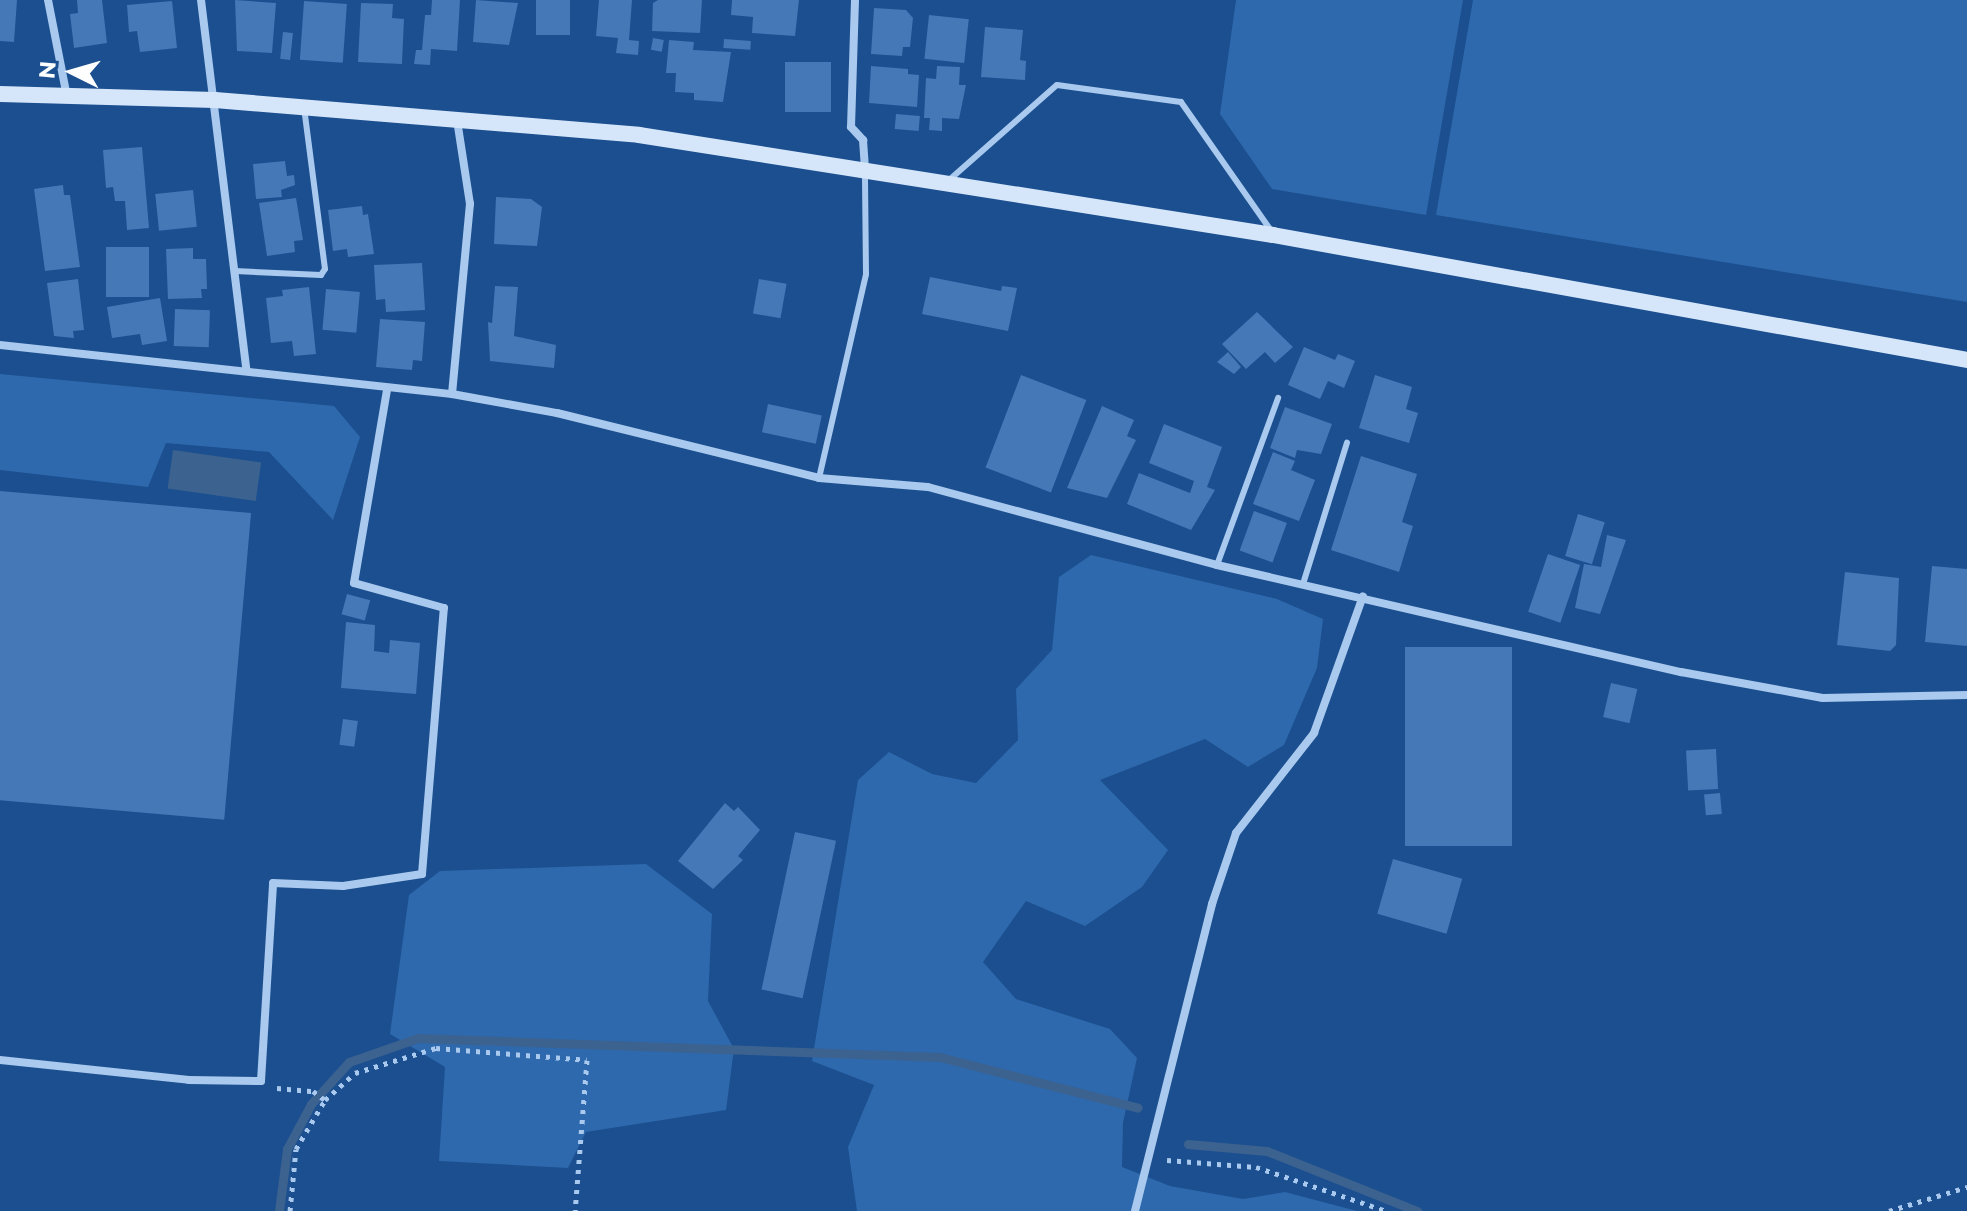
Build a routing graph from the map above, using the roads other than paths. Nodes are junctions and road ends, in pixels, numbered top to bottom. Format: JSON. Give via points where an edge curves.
{"nodes":[{"id":1,"x":48,"y":0,"type":"edge"},
{"id":2,"x":201,"y":0,"type":"edge"},
{"id":3,"x":855,"y":0,"type":"edge"},
{"id":4,"x":66,"y":92,"type":"junction"},
{"id":5,"x":0,"y":94,"type":"edge"},
{"id":6,"x":215,"y":100,"type":"junction"},
{"id":7,"x":304,"y":107,"type":"junction"},
{"id":8,"x":457,"y":120,"type":"junction"},
{"id":9,"x":865,"y":169,"type":"junction"},
{"id":10,"x":946,"y":183,"type":"junction"},
{"id":11,"x":1273,"y":235,"type":"junction"},
{"id":12,"x":235,"y":271,"type":"junction"},
{"id":13,"x":0,"y":345,"type":"edge"},
{"id":14,"x":1967,"y":360,"type":"edge"},
{"id":15,"x":246,"y":369,"type":"junction"},
{"id":16,"x":387,"y":390,"type":"junction"},
{"id":17,"x":452,"y":394,"type":"junction"},
{"id":18,"x":1278,"y":398,"type":"dead end"},
{"id":19,"x":1347,"y":443,"type":"dead end"},
{"id":20,"x":819,"y":478,"type":"junction"},
{"id":21,"x":1217,"y":565,"type":"junction"},
{"id":22,"x":1303,"y":584,"type":"junction"},
{"id":23,"x":1363,"y":596,"type":"junction"},
{"id":24,"x":1967,"y":695,"type":"edge"},
{"id":25,"x":0,"y":1060,"type":"edge"},
{"id":26,"x":1135,"y":1211,"type":"edge"}],
"edges":[{"from":1,"to":4,"type":"street"},
{"from":2,"to":6,"type":"street"},
{"from":3,"to":9,"type":"street","via":[[851,127],[863,140]]},
{"from":4,"to":5,"type":"street"},
{"from":4,"to":6,"type":"street"},
{"from":6,"to":7,"type":"street"},
{"from":6,"to":12,"type":"street"},
{"from":7,"to":8,"type":"street"},
{"from":7,"to":12,"type":"lane","via":[[325,269],[321,275]]},
{"from":8,"to":9,"type":"street","via":[[639,135]]},
{"from":8,"to":17,"type":"street","via":[[470,204]]},
{"from":9,"to":10,"type":"street"},
{"from":9,"to":20,"type":"lane","via":[[866,274]]},
{"from":10,"to":11,"type":"street"},
{"from":10,"to":11,"type":"lane","via":[[1057,85],[1181,102]]},
{"from":11,"to":14,"type":"street"},
{"from":12,"to":15,"type":"street"},
{"from":13,"to":15,"type":"street"},
{"from":15,"to":16,"type":"street"},
{"from":16,"to":17,"type":"street"},
{"from":16,"to":25,"type":"street","via":[[354,583],[444,608],[422,874],[343,886],[273,883],[261,1081],[189,1080]]},
{"from":17,"to":20,"type":"street","via":[[557,413]]},
{"from":18,"to":21,"type":"lane"},
{"from":19,"to":22,"type":"lane"},
{"from":20,"to":21,"type":"street","via":[[928,487]]},
{"from":21,"to":22,"type":"street"},
{"from":22,"to":23,"type":"street"},
{"from":23,"to":24,"type":"street","via":[[1681,672],[1823,698]]},
{"from":23,"to":26,"type":"street","via":[[1314,733],[1236,833],[1212,904]]}]}
